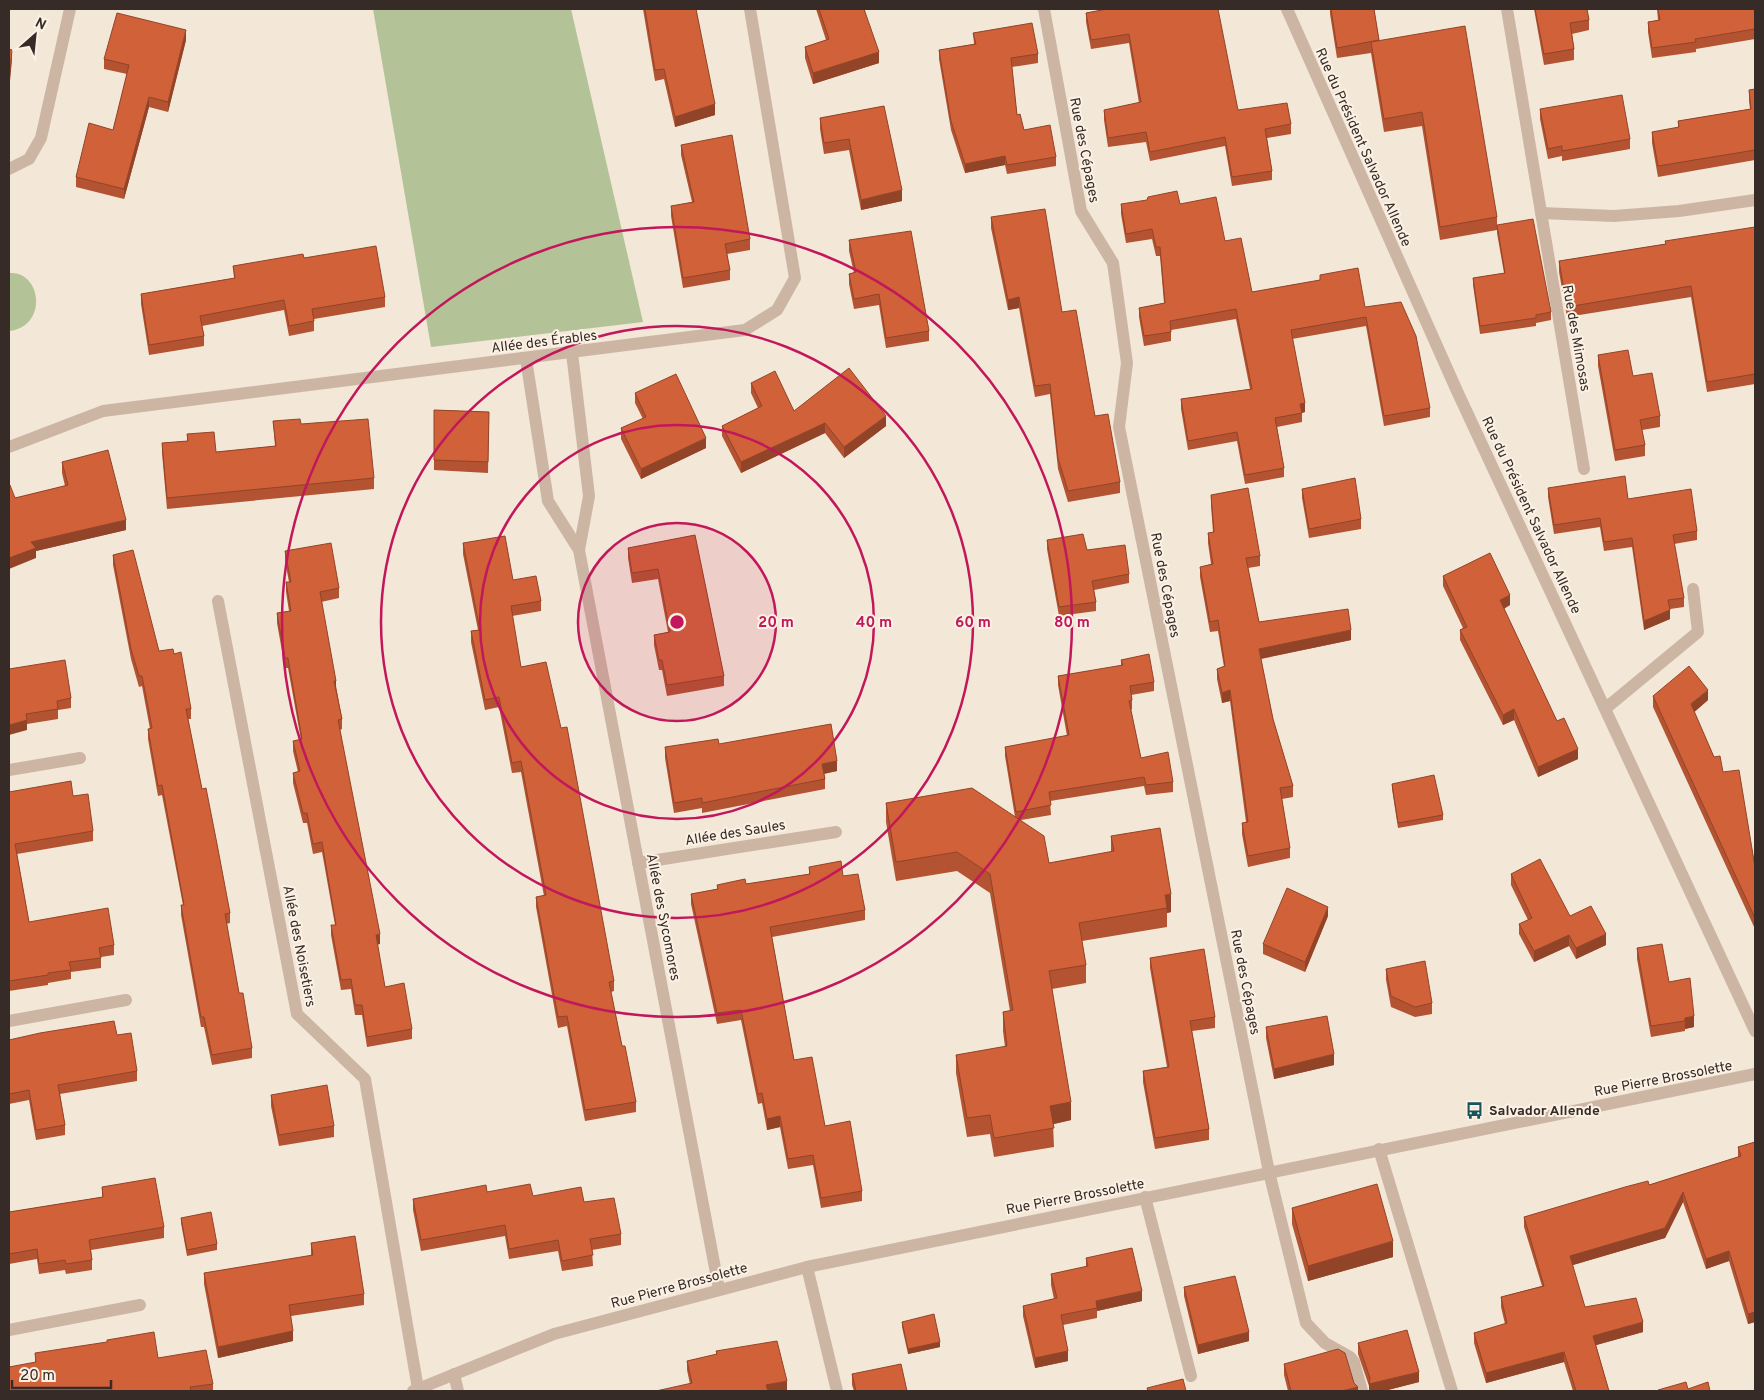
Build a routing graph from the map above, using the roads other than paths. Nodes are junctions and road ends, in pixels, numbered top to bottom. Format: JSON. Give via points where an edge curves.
{"nodes":[{"id":1,"x":70,"y":9,"type":"edge"},
{"id":2,"x":750,"y":9,"type":"edge"},
{"id":3,"x":1044,"y":9,"type":"edge"},
{"id":4,"x":1287,"y":9,"type":"edge"},
{"id":5,"x":1507,"y":9,"type":"edge"},
{"id":6,"x":9,"y":169,"type":"edge"},
{"id":7,"x":1755,"y":200,"type":"edge"},
{"id":8,"x":1541,"y":213,"type":"junction"},
{"id":9,"x":572,"y":353,"type":"junction"},
{"id":10,"x":526,"y":359,"type":"junction"},
{"id":11,"x":9,"y":447,"type":"edge"},
{"id":12,"x":1584,"y":469,"type":"dead end"},
{"id":13,"x":579,"y":550,"type":"junction"},
{"id":14,"x":1693,"y":590,"type":"dead end"},
{"id":15,"x":218,"y":601,"type":"dead end"},
{"id":16,"x":1606,"y":708,"type":"junction"},
{"id":17,"x":80,"y":758,"type":"dead end"},
{"id":18,"x":9,"y":770,"type":"edge"},
{"id":19,"x":836,"y":832,"type":"dead end"},
{"id":20,"x":638,"y":863,"type":"junction"},
{"id":21,"x":126,"y":1000,"type":"dead end"},
{"id":22,"x":9,"y":1021,"type":"edge"},
{"id":23,"x":1755,"y":1031,"type":"edge"},
{"id":24,"x":1755,"y":1074,"type":"edge"},
{"id":25,"x":1379,"y":1149,"type":"junction"},
{"id":26,"x":1269,"y":1172,"type":"junction"},
{"id":27,"x":1145,"y":1197,"type":"junction"},
{"id":28,"x":807,"y":1267,"type":"junction"},
{"id":29,"x":719,"y":1289,"type":"junction"},
{"id":30,"x":140,"y":1305,"type":"dead end"},
{"id":31,"x":9,"y":1330,"type":"edge"},
{"id":32,"x":454,"y":1374,"type":"junction"},
{"id":33,"x":1191,"y":1376,"type":"dead end"},
{"id":34,"x":415,"y":1390,"type":"edge"},
{"id":35,"x":458,"y":1391,"type":"edge"},
{"id":36,"x":836,"y":1391,"type":"edge"},
{"id":37,"x":1362,"y":1391,"type":"edge"},
{"id":38,"x":1452,"y":1391,"type":"edge"}],
"edges":[{"from":1,"to":6,"type":"street","via":[[41,138],[29,159]]},
{"from":2,"to":9,"type":"street","name":"Allée des Érables","via":[[795,278],[777,310],[745,330]]},
{"from":3,"to":26,"type":"street","name":"Rue des Cépages","via":[[1081,211],[1113,263],[1127,363],[1119,426]]},
{"from":4,"to":16,"type":"street","name":"Rue du Président Salvador Allende","via":[[1457,391]]},
{"from":5,"to":8,"type":"street","name":"Rue des Mimosas"},
{"from":7,"to":8,"type":"street","via":[[1614,216]]},
{"from":8,"to":12,"type":"street","name":"Rue des Mimosas"},
{"from":9,"to":10,"type":"street","name":"Allée des Érables"},
{"from":9,"to":13,"type":"street","name":"Allée des Sycomores","via":[[589,496]]},
{"from":10,"to":11,"type":"street","name":"Allée des Érables","via":[[103,411]]},
{"from":10,"to":13,"type":"street","name":"Allée des Sycomores","via":[[548,500]]},
{"from":13,"to":20,"type":"street","name":"Allée des Sycomores"},
{"from":14,"to":16,"type":"street","via":[[1698,632]]},
{"from":15,"to":34,"type":"street","name":"Allée des Noisetiers","via":[[297,1014],[365,1079]]},
{"from":16,"to":23,"type":"street","name":"Rue du Président Salvador Allende"},
{"from":17,"to":18,"type":"street"},
{"from":19,"to":20,"type":"street","name":"Allée des Saules"},
{"from":20,"to":29,"type":"street","name":"Allée des Sycomores"},
{"from":21,"to":22,"type":"street"},
{"from":24,"to":25,"type":"street","name":"Rue Pierre Brossolette"},
{"from":25,"to":26,"type":"street","name":"Rue Pierre Brossolette"},
{"from":25,"to":38,"type":"street"},
{"from":26,"to":27,"type":"street","name":"Rue Pierre Brossolette"},
{"from":26,"to":37,"type":"street","name":"Rue des Cépages","via":[[1306,1323],[1325,1343],[1350,1357]]},
{"from":27,"to":28,"type":"street","name":"Rue Pierre Brossolette"},
{"from":27,"to":33,"type":"street"},
{"from":28,"to":29,"type":"street","name":"Rue Pierre Brossolette"},
{"from":28,"to":36,"type":"street"},
{"from":29,"to":32,"type":"street","name":"Rue Pierre Brossolette","via":[[554,1334]]},
{"from":30,"to":31,"type":"street"},
{"from":32,"to":34,"type":"street","name":"Rue Pierre Brossolette"},
{"from":32,"to":35,"type":"street"}]}
